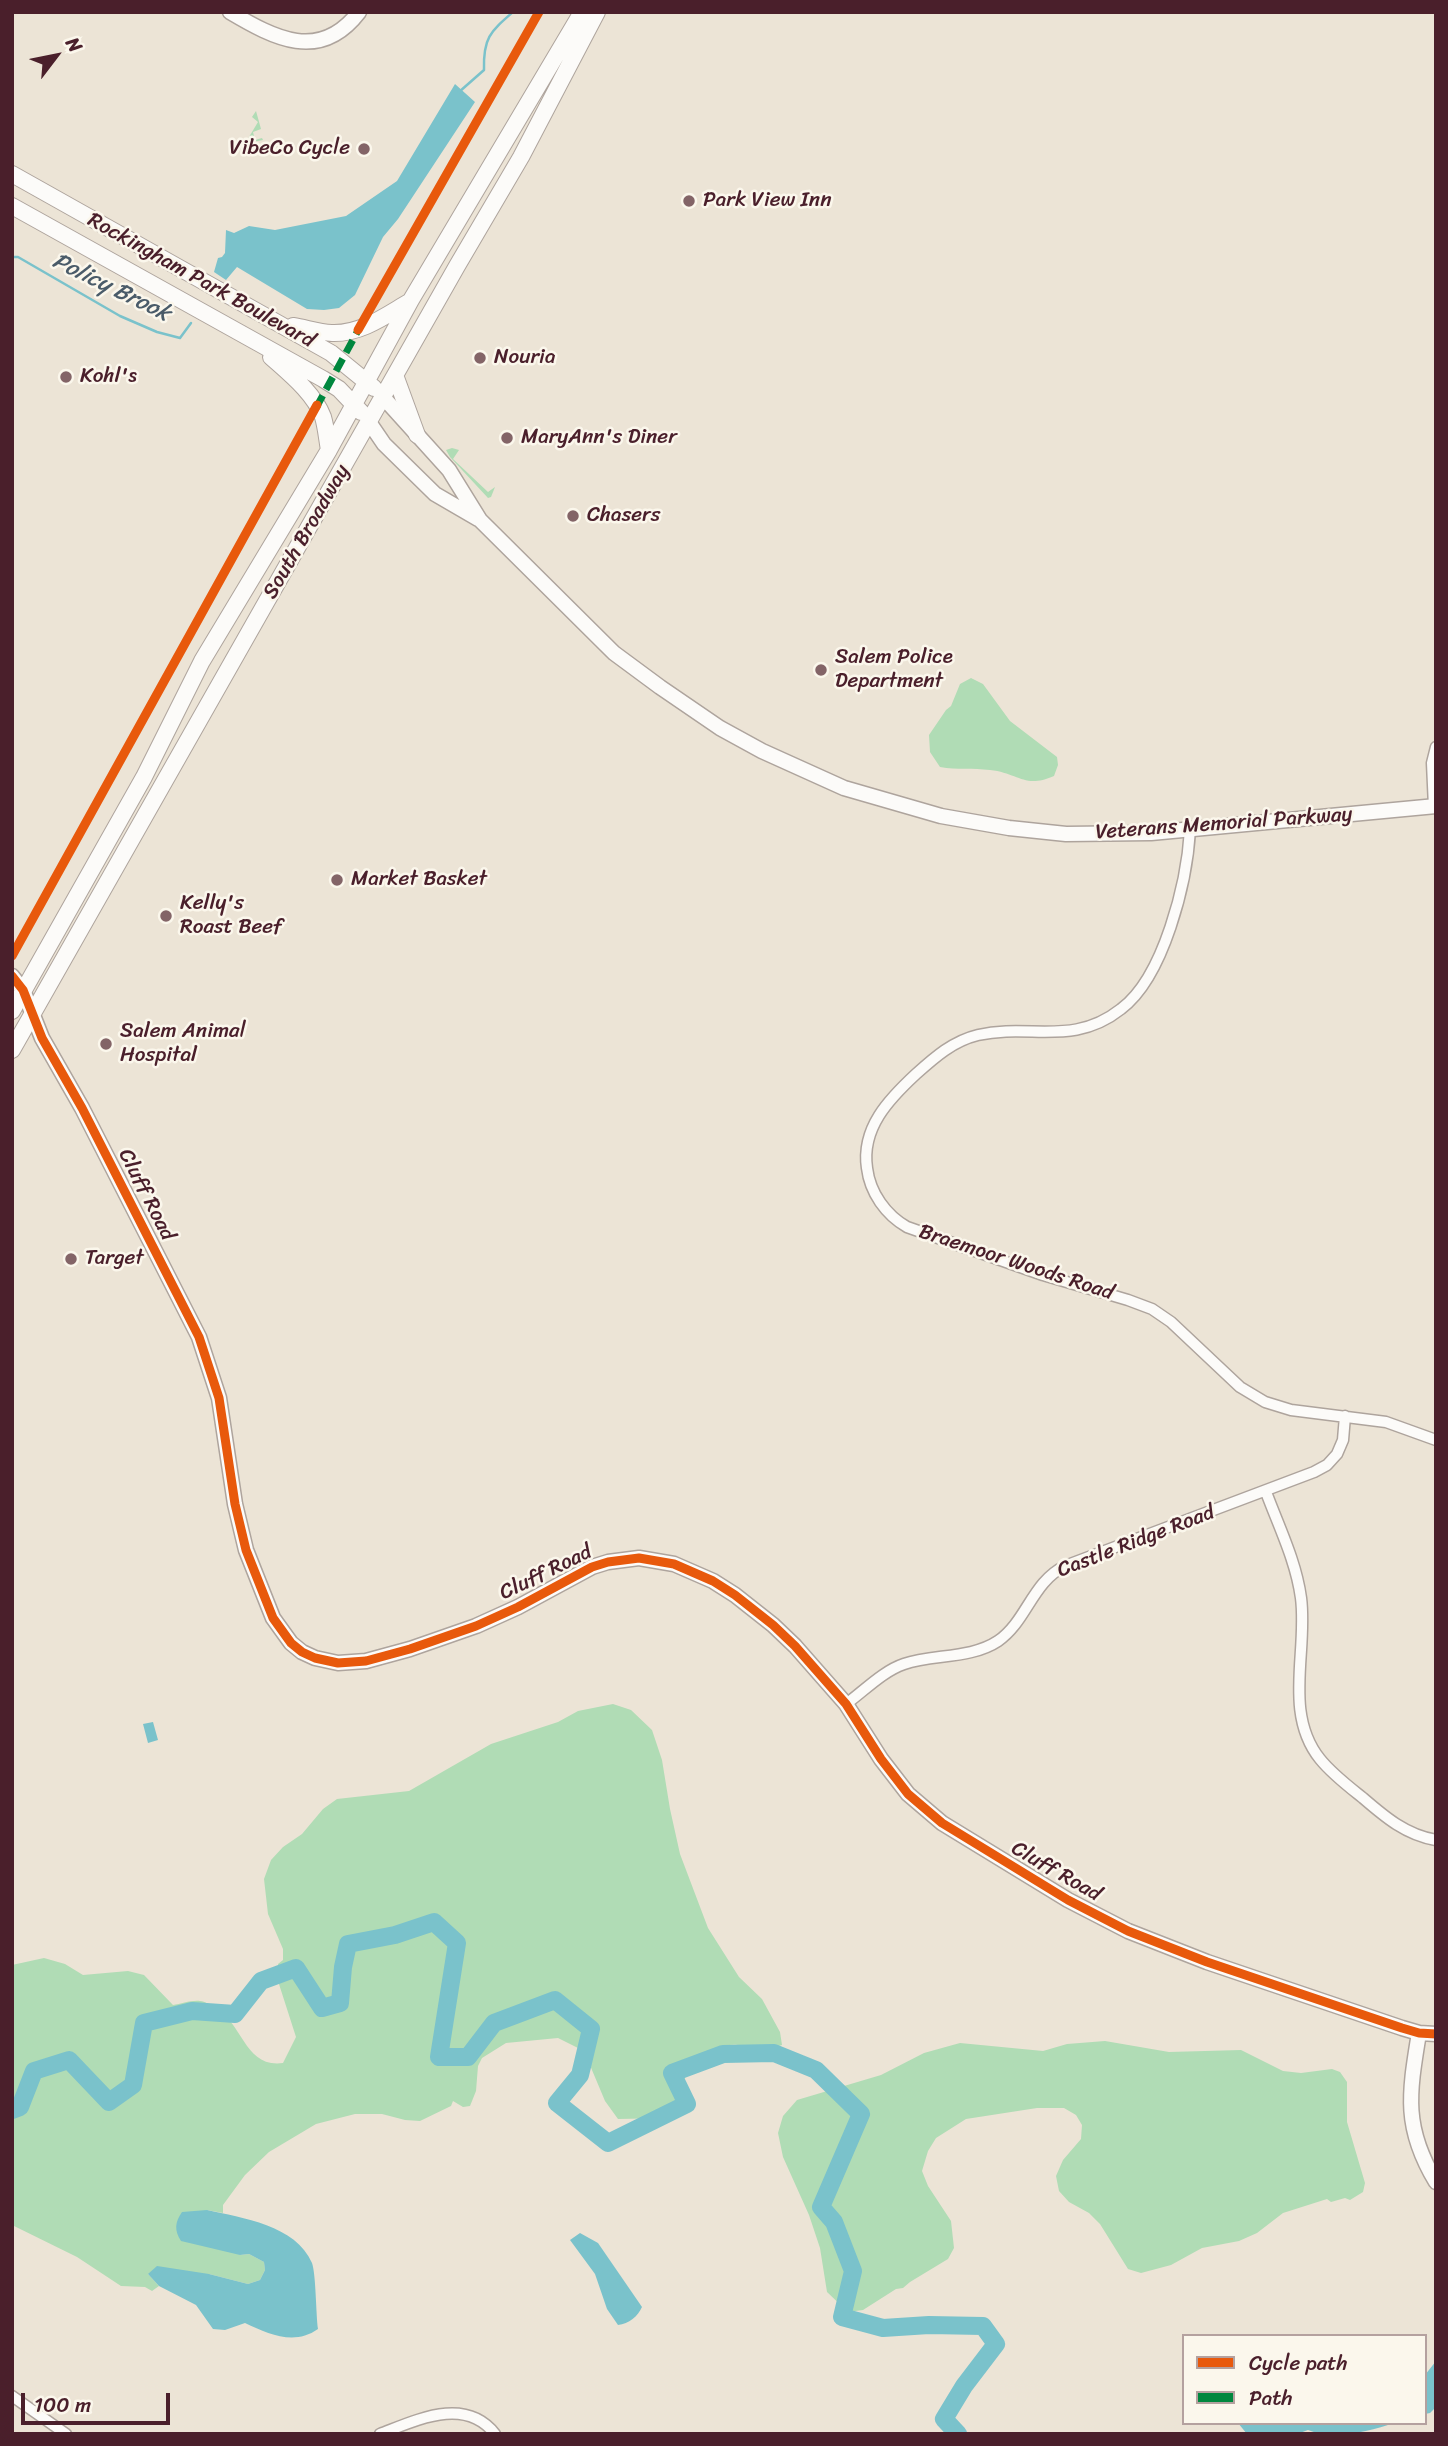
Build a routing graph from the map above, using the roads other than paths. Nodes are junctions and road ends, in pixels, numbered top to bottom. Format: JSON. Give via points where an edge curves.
{"nodes":[{"id":1,"x":230,"y":12,"type":"edge"},
{"id":2,"x":348,"y":12,"type":"edge"},
{"id":3,"x":359,"y":12,"type":"edge"},
{"id":4,"x":582,"y":12,"type":"edge"},
{"id":5,"x":597,"y":12,"type":"edge"},
{"id":6,"x":325,"y":38,"type":"junction"},
{"id":7,"x":12,"y":174,"type":"edge"},
{"id":8,"x":12,"y":206,"type":"edge"},
{"id":9,"x":411,"y":300,"type":"junction"},
{"id":10,"x":276,"y":323,"type":"junction"},
{"id":11,"x":254,"y":341,"type":"junction"},
{"id":12,"x":395,"y":376,"type":"junction"},
{"id":13,"x":368,"y":382,"type":"junction"},
{"id":14,"x":383,"y":397,"type":"junction"},
{"id":15,"x":355,"y":405,"type":"junction"},
{"id":16,"x":369,"y":422,"type":"junction"},
{"id":17,"x":417,"y":435,"type":"junction"},
{"id":18,"x":330,"y":450,"type":"junction"},
{"id":19,"x":480,"y":520,"type":"junction"},
{"id":20,"x":1436,"y":747,"type":"edge"},
{"id":21,"x":1435,"y":806,"type":"edge"},
{"id":22,"x":1190,"y":830,"type":"junction"},
{"id":23,"x":12,"y":976,"type":"edge"},
{"id":24,"x":16,"y":1001,"type":"edge"},
{"id":25,"x":33,"y":1013,"type":"junction"},
{"id":26,"x":12,"y":1050,"type":"edge"},
{"id":27,"x":1345,"y":1416,"type":"junction"},
{"id":28,"x":1436,"y":1440,"type":"edge"},
{"id":29,"x":1266,"y":1492,"type":"junction"},
{"id":30,"x":846,"y":1704,"type":"junction"},
{"id":31,"x":1436,"y":1840,"type":"edge"},
{"id":32,"x":1419,"y":2033,"type":"junction"},
{"id":33,"x":1436,"y":2034,"type":"edge"},
{"id":34,"x":1436,"y":2182,"type":"edge"},
{"id":35,"x":12,"y":2396,"type":"edge"},
{"id":36,"x":66,"y":2434,"type":"edge"},
{"id":37,"x":380,"y":2434,"type":"edge"},
{"id":38,"x":495,"y":2434,"type":"edge"}],
"edges":[{"from":1,"to":6,"type":"street","via":[[282,40]]},
{"from":2,"to":6,"type":"street"},
{"from":3,"to":6,"type":"street","via":[[347,27]]},
{"from":4,"to":9,"type":"main road","name":"South Broadway"},
{"from":5,"to":12,"type":"main road","name":"South Broadway","via":[[521,157]]},
{"from":7,"to":10,"type":"main road","name":"Rockingham Park Boulevard"},
{"from":8,"to":11,"type":"main road","name":"Rockingham Park Boulevard"},
{"from":9,"to":10,"type":"main road","via":[[351,332]]},
{"from":9,"to":13,"type":"main road","name":"South Broadway"},
{"from":10,"to":13,"type":"main road","name":"Rockingham Park Boulevard","via":[[331,353]]},
{"from":11,"to":15,"type":"main road","name":"Rockingham Park Boulevard","via":[[339,389]]},
{"from":11,"to":18,"type":"main road","via":[[317,405]]},
{"from":12,"to":14,"type":"main road","name":"South Broadway"},
{"from":12,"to":17,"type":"main road"},
{"from":13,"to":14,"type":"main road","name":"Rockingham Park Boulevard"},
{"from":13,"to":15,"type":"main road","name":"South Broadway"},
{"from":14,"to":16,"type":"main road","name":"South Broadway"},
{"from":14,"to":17,"type":"street","name":"Veterans Memorial Parkway"},
{"from":15,"to":16,"type":"main road","name":"Rockingham Park Boulevard"},
{"from":15,"to":18,"type":"main road","name":"South Broadway"},
{"from":16,"to":19,"type":"street","name":"Veterans Memorial Parkway","via":[[384,444],[435,494]]},
{"from":16,"to":25,"type":"main road","name":"South Broadway"},
{"from":17,"to":19,"type":"street","name":"Veterans Memorial Parkway","via":[[449,470]]},
{"from":18,"to":24,"type":"main road","name":"South Broadway","via":[[202,661],[144,777]]},
{"from":19,"to":22,"type":"street","name":"Veterans Memorial Parkway","via":[[606,645],[660,687],[737,738],[824,779],[941,816],[1019,830],[1095,835]]},
{"from":20,"to":21,"type":"street","via":[[1432,763]]},
{"from":21,"to":22,"type":"street","name":"Veterans Memorial Parkway"},
{"from":22,"to":27,"type":"street","name":"Braemoor Woods Road","via":[[1184,876],[1163,948],[1135,997],[1110,1017],[1079,1030],[987,1034],[940,1053],[899,1090],[876,1119],[866,1153],[869,1179],[882,1205],[907,1227],[1142,1305],[1171,1322],[1251,1395],[1291,1409]]},
{"from":23,"to":24,"type":"street","name":"Cluff Road"},
{"from":24,"to":25,"type":"street","name":"Cluff Road"},
{"from":25,"to":26,"type":"main road","name":"South Broadway"},
{"from":25,"to":30,"type":"street","name":"Cluff Road","via":[[200,1337],[219,1398],[243,1539],[269,1609],[291,1643],[328,1662],[366,1661],[476,1626],[592,1567],[623,1559],[654,1559],[713,1581],[758,1612]]},
{"from":27,"to":28,"type":"street","name":"Braemoor Woods Road","via":[[1386,1422]]},
{"from":27,"to":29,"type":"street","name":"Castle Ridge Road","via":[[1341,1447],[1327,1465]]},
{"from":29,"to":30,"type":"street","name":"Castle Ridge Road","via":[[1065,1566],[1044,1581],[997,1642],[976,1651],[900,1665]]},
{"from":29,"to":31,"type":"street","via":[[1301,1596],[1298,1702],[1311,1745],[1339,1779],[1384,1816],[1407,1831]]},
{"from":30,"to":32,"type":"street","name":"Cluff Road","via":[[895,1779],[922,1808],[1068,1900],[1167,1948]]},
{"from":32,"to":33,"type":"street","name":"Cluff Road"},
{"from":32,"to":34,"type":"street","via":[[1410,2115],[1419,2149]]},
{"from":35,"to":36,"type":"street"},
{"from":37,"to":38,"type":"street","via":[[430,2417],[460,2413],[478,2418]]}]}
